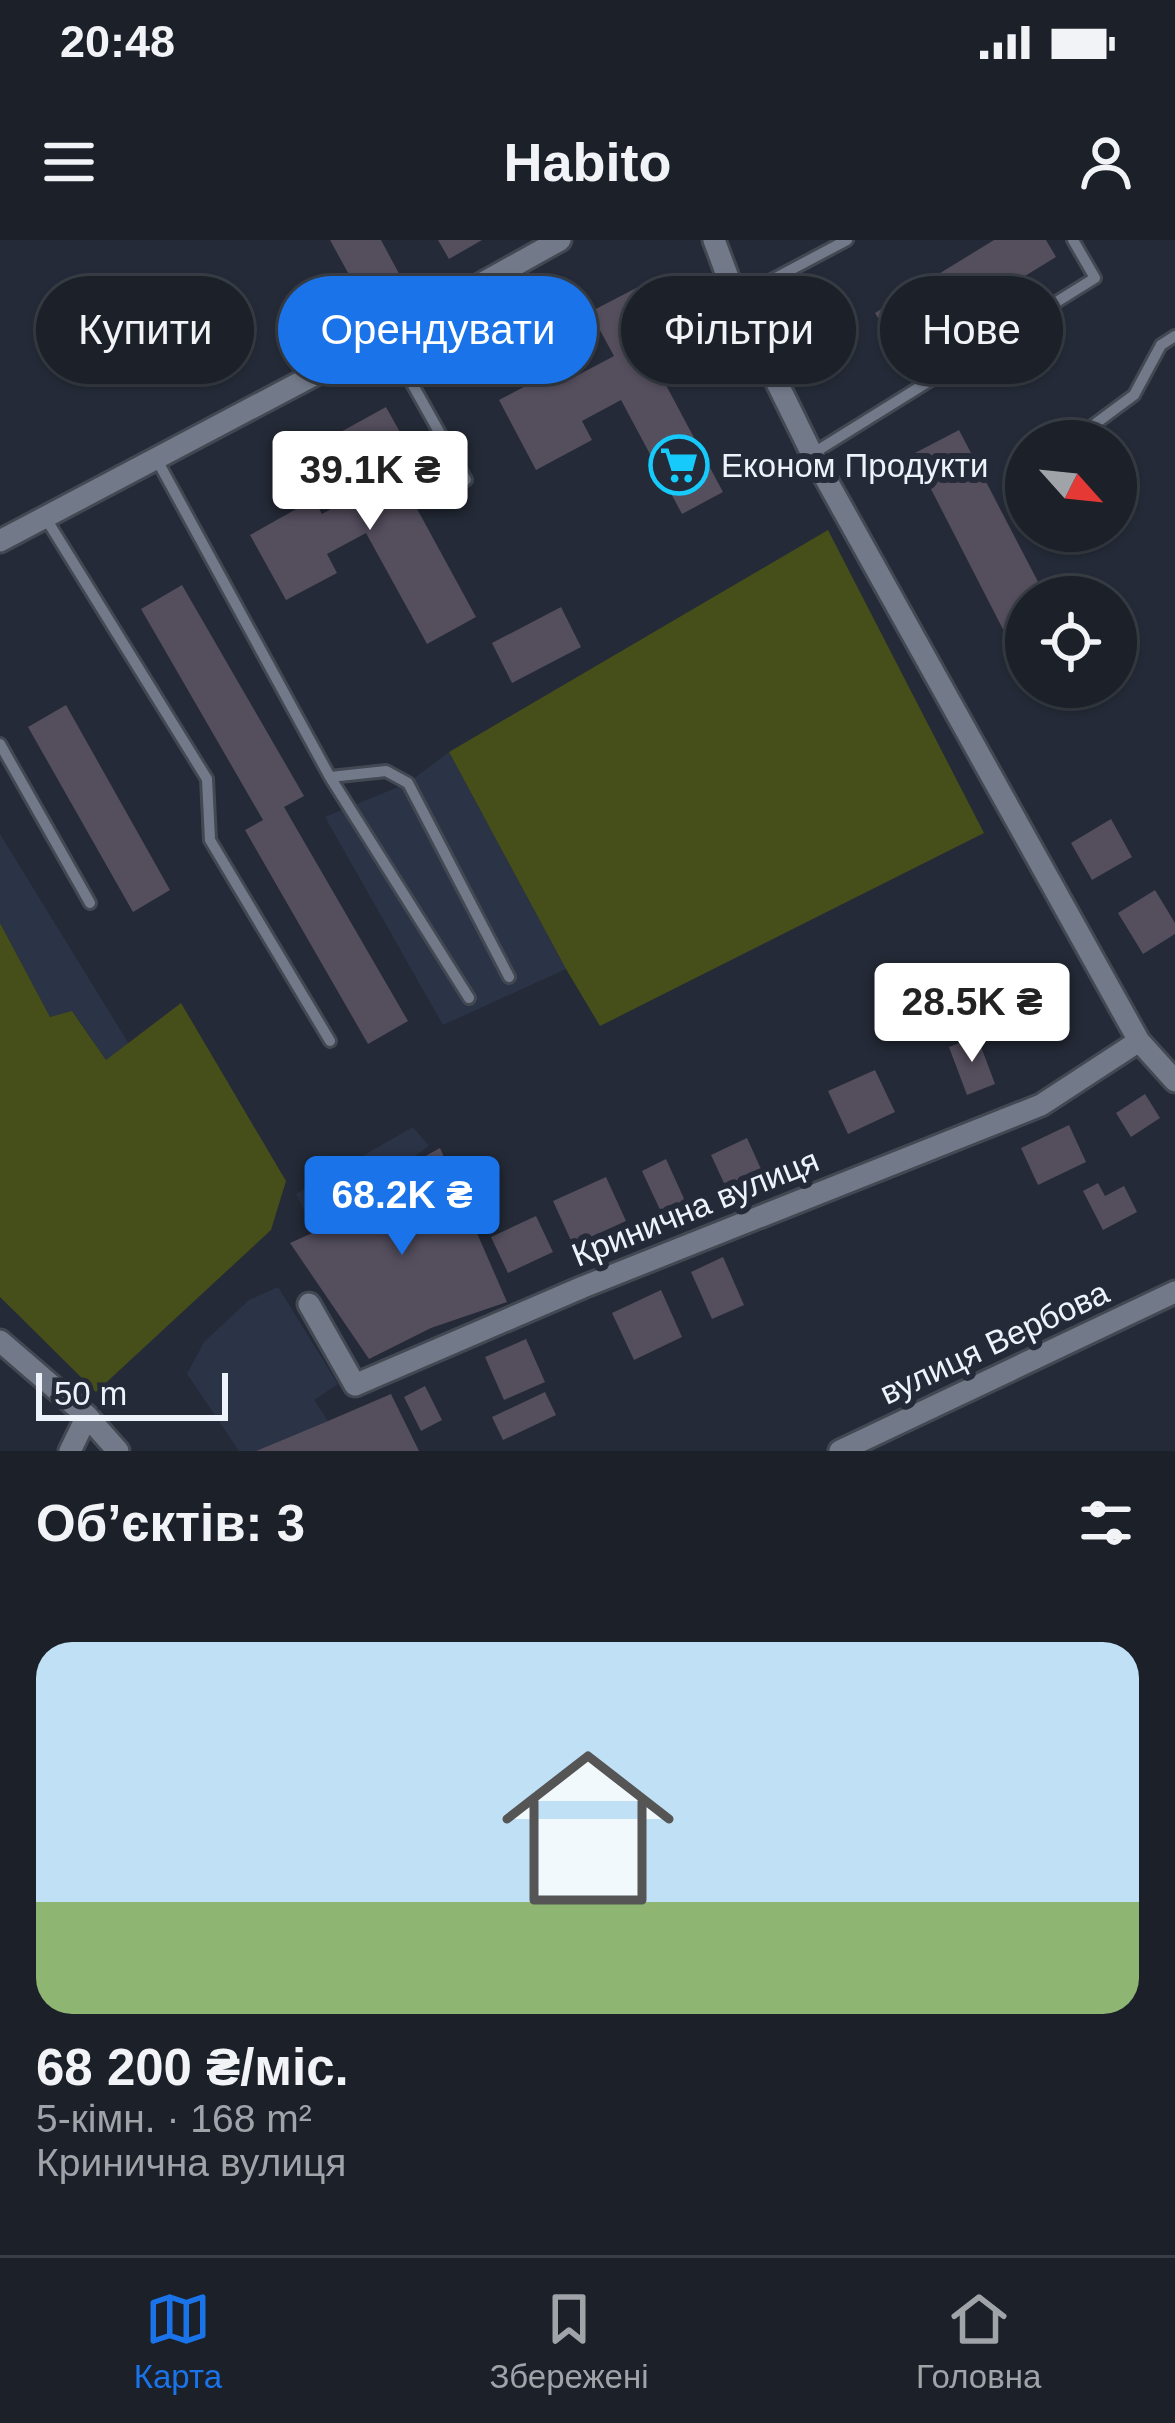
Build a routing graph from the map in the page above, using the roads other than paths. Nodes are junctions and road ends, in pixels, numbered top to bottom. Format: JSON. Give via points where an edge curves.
{"nodes":[{"id":1,"x":560,"y":240,"type":"edge"},
{"id":2,"x":714,"y":240,"type":"edge"},
{"id":3,"x":848,"y":240,"type":"edge"},
{"id":4,"x":1073,"y":240,"type":"edge"},
{"id":5,"x":495,"y":276,"type":"edge"},
{"id":6,"x":727,"y":276,"type":"edge"},
{"id":7,"x":780,"y":276,"type":"edge"},
{"id":8,"x":1175,"y":336,"type":"edge"},
{"id":9,"x":296,"y":384,"type":"edge"},
{"id":10,"x":412,"y":384,"type":"edge"},
{"id":11,"x":778,"y":384,"type":"edge"},
{"id":12,"x":1100,"y":420,"type":"edge"},
{"id":13,"x":812,"y":454,"type":"junction"},
{"id":14,"x":155,"y":457,"type":"junction"},
{"id":15,"x":427,"y":494,"type":"dead end"},
{"id":16,"x":45,"y":517,"type":"junction"},
{"id":17,"x":0,"y":542,"type":"edge"},
{"id":18,"x":0,"y":744,"type":"edge"},
{"id":19,"x":330,"y":777,"type":"junction"},
{"id":20,"x":89,"y":903,"type":"dead end"},
{"id":21,"x":509,"y":977,"type":"dead end"},
{"id":22,"x":469,"y":998,"type":"dead end"},
{"id":23,"x":1139,"y":1040,"type":"junction"},
{"id":24,"x":330,"y":1041,"type":"dead end"},
{"id":25,"x":1173,"y":1073,"type":"edge"},
{"id":26,"x":1175,"y":1292,"type":"edge"},
{"id":27,"x":309,"y":1304,"type":"dead end"},
{"id":28,"x":0,"y":1341,"type":"edge"},
{"id":29,"x":87,"y":1416,"type":"junction"},
{"id":30,"x":70,"y":1451,"type":"edge"},
{"id":31,"x":118,"y":1451,"type":"edge"},
{"id":32,"x":840,"y":1451,"type":"edge"}],
"edges":[{"from":1,"to":5,"type":"street"},
{"from":2,"to":6,"type":"street"},
{"from":3,"to":7,"type":"lane"},
{"from":4,"to":13,"type":"lane","via":[[1095,278]]},
{"from":8,"to":12,"type":"lane","via":[[1161,345],[1134,395]]},
{"from":9,"to":14,"type":"street"},
{"from":10,"to":15,"type":"lane","via":[[466,480]]},
{"from":11,"to":13,"type":"street"},
{"from":13,"to":23,"type":"street"},
{"from":14,"to":16,"type":"street"},
{"from":14,"to":19,"type":"lane"},
{"from":16,"to":17,"type":"street"},
{"from":16,"to":24,"type":"lane","via":[[208,778],[210,840]]},
{"from":18,"to":20,"type":"lane"},
{"from":19,"to":21,"type":"lane","via":[[386,771],[407,783]]},
{"from":19,"to":22,"type":"lane"},
{"from":23,"to":25,"type":"street"},
{"from":23,"to":27,"type":"street","name":"Кринична вулиця","via":[[1041,1105],[355,1385]]},
{"from":26,"to":32,"type":"street","name":"вулиця Вербова"},
{"from":28,"to":29,"type":"street"},
{"from":29,"to":30,"type":"street"},
{"from":29,"to":31,"type":"street"}]}
